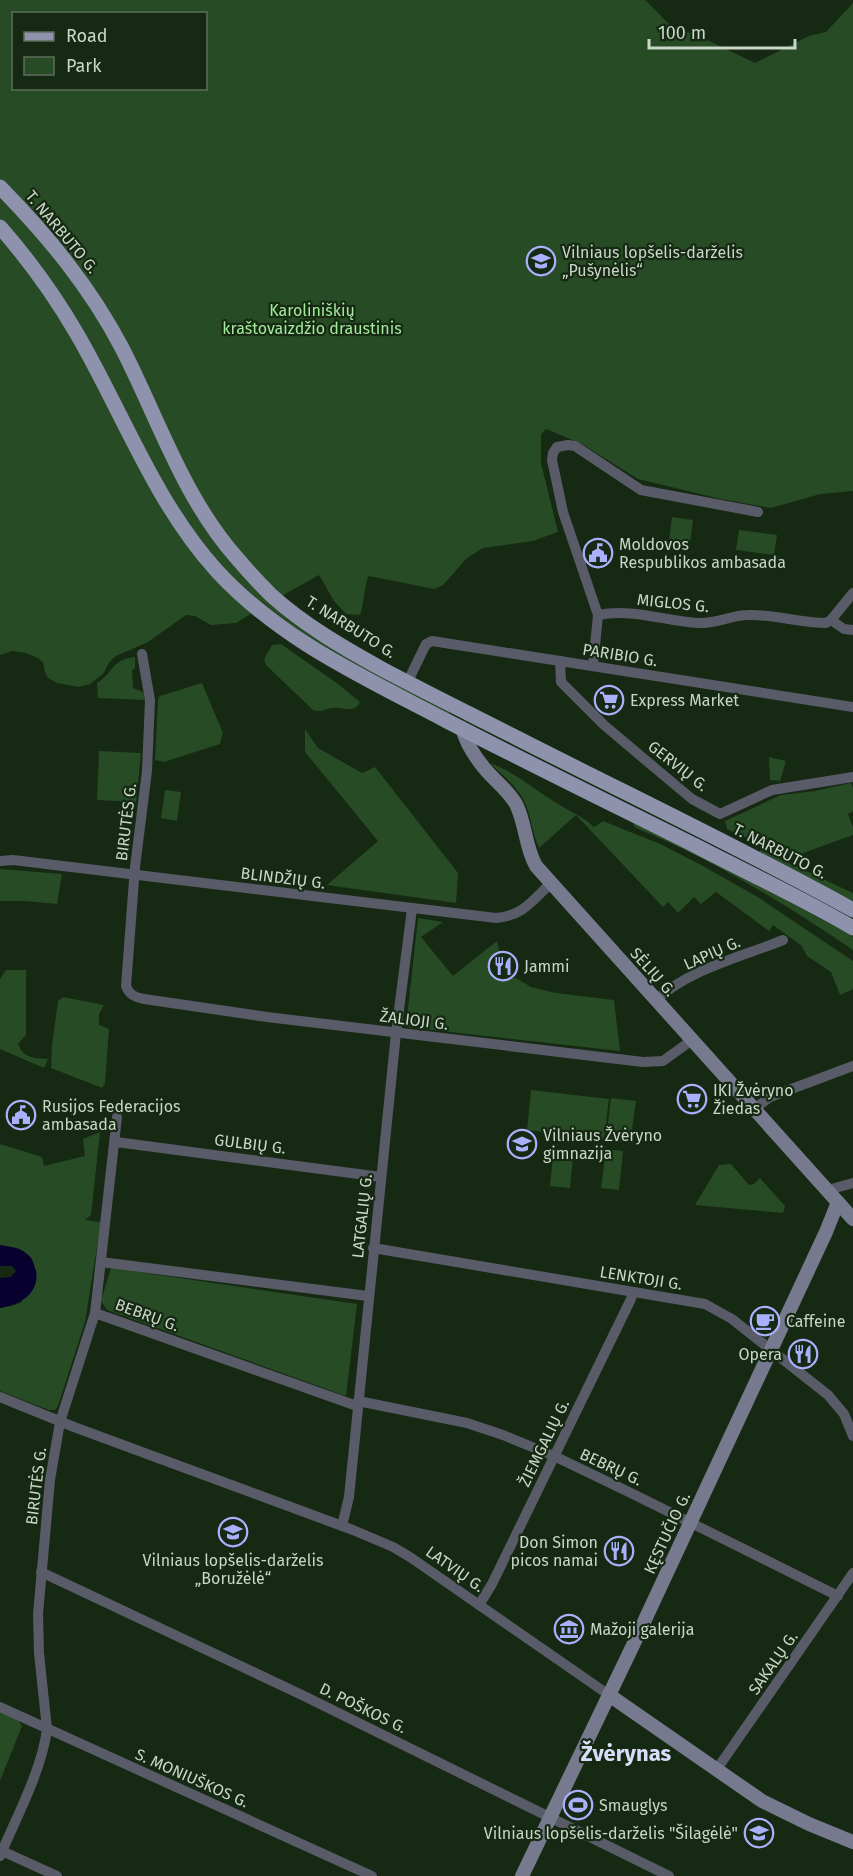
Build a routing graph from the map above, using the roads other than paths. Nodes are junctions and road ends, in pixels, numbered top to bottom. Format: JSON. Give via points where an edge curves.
{"nodes":[{"id":1,"x":0,"y":187,"type":"edge"},
{"id":2,"x":0,"y":227,"type":"edge"},
{"id":3,"x":758,"y":512,"type":"dead end"},
{"id":4,"x":853,"y":593,"type":"edge"},
{"id":5,"x":598,"y":615,"type":"junction"},
{"id":6,"x":831,"y":621,"type":"junction"},
{"id":7,"x":853,"y":630,"type":"edge"},
{"id":8,"x":142,"y":654,"type":"dead end"},
{"id":9,"x":560,"y":661,"type":"junction"},
{"id":10,"x":593,"y":666,"type":"junction"},
{"id":11,"x":407,"y":682,"type":"junction"},
{"id":12,"x":456,"y":707,"type":"junction"},
{"id":13,"x":853,"y":707,"type":"edge"},
{"id":14,"x":462,"y":728,"type":"junction"},
{"id":15,"x":853,"y":777,"type":"edge"},
{"id":16,"x":0,"y":861,"type":"edge"},
{"id":17,"x":134,"y":876,"type":"junction"},
{"id":18,"x":550,"y":883,"type":"junction"},
{"id":19,"x":412,"y":909,"type":"junction"},
{"id":20,"x":853,"y":910,"type":"edge"},
{"id":21,"x":853,"y":928,"type":"edge"},
{"id":22,"x":783,"y":940,"type":"dead end"},
{"id":23,"x":128,"y":992,"type":"joint"},
{"id":24,"x":656,"y":1000,"type":"junction"},
{"id":25,"x":396,"y":1033,"type":"junction"},
{"id":26,"x":692,"y":1040,"type":"junction"},
{"id":27,"x":853,"y":1066,"type":"edge"},
{"id":28,"x":754,"y":1109,"type":"junction"},
{"id":29,"x":117,"y":1117,"type":"dead end"},
{"id":30,"x":116,"y":1142,"type":"junction"},
{"id":31,"x":381,"y":1177,"type":"junction"},
{"id":32,"x":853,"y":1183,"type":"edge"},
{"id":33,"x":834,"y":1197,"type":"junction"},
{"id":34,"x":853,"y":1219,"type":"edge"},
{"id":35,"x":373,"y":1248,"type":"junction"},
{"id":36,"x":101,"y":1262,"type":"junction"},
{"id":37,"x":633,"y":1292,"type":"junction"},
{"id":38,"x":368,"y":1296,"type":"junction"},
{"id":39,"x":95,"y":1313,"type":"junction"},
{"id":40,"x":771,"y":1350,"type":"junction"},
{"id":41,"x":0,"y":1397,"type":"edge"},
{"id":42,"x":358,"y":1404,"type":"junction"},
{"id":43,"x":60,"y":1422,"type":"junction"},
{"id":44,"x":853,"y":1436,"type":"edge"},
{"id":45,"x":554,"y":1456,"type":"junction"},
{"id":46,"x":689,"y":1522,"type":"junction"},
{"id":47,"x":342,"y":1526,"type":"junction"},
{"id":48,"x":41,"y":1572,"type":"junction"},
{"id":49,"x":853,"y":1573,"type":"edge"},
{"id":50,"x":837,"y":1596,"type":"junction"},
{"id":51,"x":479,"y":1605,"type":"junction"},
{"id":52,"x":609,"y":1695,"type":"junction"},
{"id":53,"x":0,"y":1707,"type":"edge"},
{"id":54,"x":47,"y":1728,"type":"junction"},
{"id":55,"x":717,"y":1769,"type":"junction"},
{"id":56,"x":550,"y":1817,"type":"junction"},
{"id":57,"x":853,"y":1842,"type":"edge"},
{"id":58,"x":1,"y":1853,"type":"edge"},
{"id":59,"x":57,"y":1876,"type":"edge"},
{"id":60,"x":372,"y":1876,"type":"edge"},
{"id":61,"x":522,"y":1876,"type":"edge"},
{"id":62,"x":669,"y":1876,"type":"edge"}],
"edges":[{"from":1,"to":11,"type":"main road","name":"T. NARBUTO G.","via":[[54,244],[106,319],[187,485],[234,555],[302,620]]},
{"from":2,"to":14,"type":"main road","name":"T. NARBUTO G.","via":[[52,293],[159,492],[217,571],[296,639]]},
{"from":3,"to":5,"type":"street","via":[[641,490],[575,446],[557,447],[552,459],[561,503]]},
{"from":4,"to":6,"type":"street"},
{"from":5,"to":6,"type":"street","name":"MIGLOS G.","via":[[614,612],[699,623],[749,615]]},
{"from":5,"to":10,"type":"street"},
{"from":6,"to":7,"type":"street"},
{"from":8,"to":17,"type":"street","name":"BIRUTĖS G.","via":[[150,700],[147,771]]},
{"from":9,"to":10,"type":"street","name":"PARIBIO G."},
{"from":9,"to":11,"type":"street","name":"PARIBIO G.","via":[[432,641],[426,644]]},
{"from":9,"to":15,"type":"street","name":"GERVIŲ G.","via":[[561,682],[604,725],[692,799],[720,814],[772,790]]},
{"from":10,"to":13,"type":"street","name":"PARIBIO G."},
{"from":11,"to":12,"type":"main road","name":"T. NARBUTO G."},
{"from":12,"to":14,"type":"main road"},
{"from":12,"to":20,"type":"main road","name":"T. NARBUTO G."},
{"from":14,"to":18,"type":"main road","name":"SĖLIŲ G.","via":[[484,769],[516,804],[531,856]]},
{"from":14,"to":21,"type":"main road","name":"T. NARBUTO G."},
{"from":16,"to":17,"type":"street","name":"BLINDŽIŲ G."},
{"from":17,"to":19,"type":"street","name":"BLINDŽIŲ G."},
{"from":17,"to":23,"type":"street","name":"BIRUTĖS G."},
{"from":18,"to":19,"type":"street","name":"BLINDŽIŲ G.","via":[[526,908],[508,917]]},
{"from":18,"to":24,"type":"main road","name":"SĖLIŲ G."},
{"from":19,"to":25,"type":"street","name":"LATGALIŲ G."},
{"from":22,"to":24,"type":"street","name":"LAPIŲ G.","via":[[695,975]]},
{"from":23,"to":25,"type":"street","name":"ŽALIOJI G.","via":[[134,997],[200,1008]]},
{"from":24,"to":26,"type":"main road","name":"SĖLIŲ G."},
{"from":25,"to":26,"type":"street","name":"ŽALIOJI G.","via":[[656,1062]]},
{"from":25,"to":31,"type":"street","name":"LATGALIŲ G."},
{"from":26,"to":28,"type":"main road","name":"SĖLIŲ G."},
{"from":27,"to":28,"type":"street","via":[[770,1097]]},
{"from":28,"to":33,"type":"main road","name":"SĖLIŲ G."},
{"from":29,"to":30,"type":"street","name":"BIRUTĖS G."},
{"from":30,"to":31,"type":"street","name":"GULBIŲ G."},
{"from":30,"to":36,"type":"street","name":"BIRUTĖS G."},
{"from":31,"to":35,"type":"street","name":"LATGALIŲ G."},
{"from":32,"to":33,"type":"street","via":[[835,1188]]},
{"from":33,"to":34,"type":"main road","name":"SĖLIŲ G."},
{"from":33,"to":40,"type":"main road","name":"KĘSTUČIO G.","via":[[826,1232]]},
{"from":35,"to":37,"type":"street","name":"LENKTOJI G."},
{"from":35,"to":38,"type":"street","name":"LATGALIŲ G."},
{"from":36,"to":38,"type":"street"},
{"from":36,"to":39,"type":"street","name":"BIRUTĖS G."},
{"from":37,"to":40,"type":"street","name":"LENKTOJI G.","via":[[714,1308]]},
{"from":37,"to":45,"type":"street","name":"ŽIEMGALIŲ G."},
{"from":38,"to":42,"type":"street","name":"LATGALIŲ G."},
{"from":39,"to":42,"type":"street","name":"BEBRŲ G."},
{"from":39,"to":43,"type":"street","name":"BIRUTĖS G."},
{"from":40,"to":44,"type":"street","name":"LENKTOJI G.","via":[[837,1404]]},
{"from":40,"to":46,"type":"main road","name":"KĘSTUČIO G."},
{"from":41,"to":43,"type":"street","name":"LATVIŲ G."},
{"from":42,"to":45,"type":"street","name":"BEBRŲ G.","via":[[467,1423]]},
{"from":42,"to":47,"type":"street","name":"LATGALIŲ G.","via":[[349,1497]]},
{"from":43,"to":47,"type":"street","name":"LATVIŲ G."},
{"from":43,"to":48,"type":"street","name":"BIRUTĖS G."},
{"from":45,"to":46,"type":"street","name":"BEBRŲ G."},
{"from":45,"to":51,"type":"street","name":"ŽIEMGALIŲ G."},
{"from":46,"to":50,"type":"street","name":"BEBRŲ G."},
{"from":46,"to":52,"type":"main road","name":"KĘSTUČIO G."},
{"from":47,"to":51,"type":"street","name":"LATVIŲ G.","via":[[393,1547]]},
{"from":48,"to":54,"type":"street","name":"BIRUTĖS G.","via":[[39,1653]]},
{"from":48,"to":56,"type":"street","name":"D. POŠKOS G."},
{"from":49,"to":50,"type":"street","name":"SAKALŲ G."},
{"from":50,"to":55,"type":"street","name":"SAKALŲ G."},
{"from":51,"to":52,"type":"street","name":"LATVIŲ G."},
{"from":52,"to":55,"type":"main road","name":"LATVIŲ G."},
{"from":52,"to":56,"type":"main road","name":"KĘSTUČIO G."},
{"from":53,"to":54,"type":"street","name":"S. MONIUŠKOS G."},
{"from":54,"to":58,"type":"street","name":"BIRUTĖS G.","via":[[27,1792]]},
{"from":54,"to":60,"type":"street","name":"S. MONIUŠKOS G."},
{"from":55,"to":57,"type":"main road","name":"LATVIŲ G.","via":[[774,1808]]},
{"from":56,"to":61,"type":"main road","name":"KĘSTUČIO G."},
{"from":56,"to":62,"type":"street","name":"D. POŠKOS G."},
{"from":58,"to":59,"type":"street"}]}
